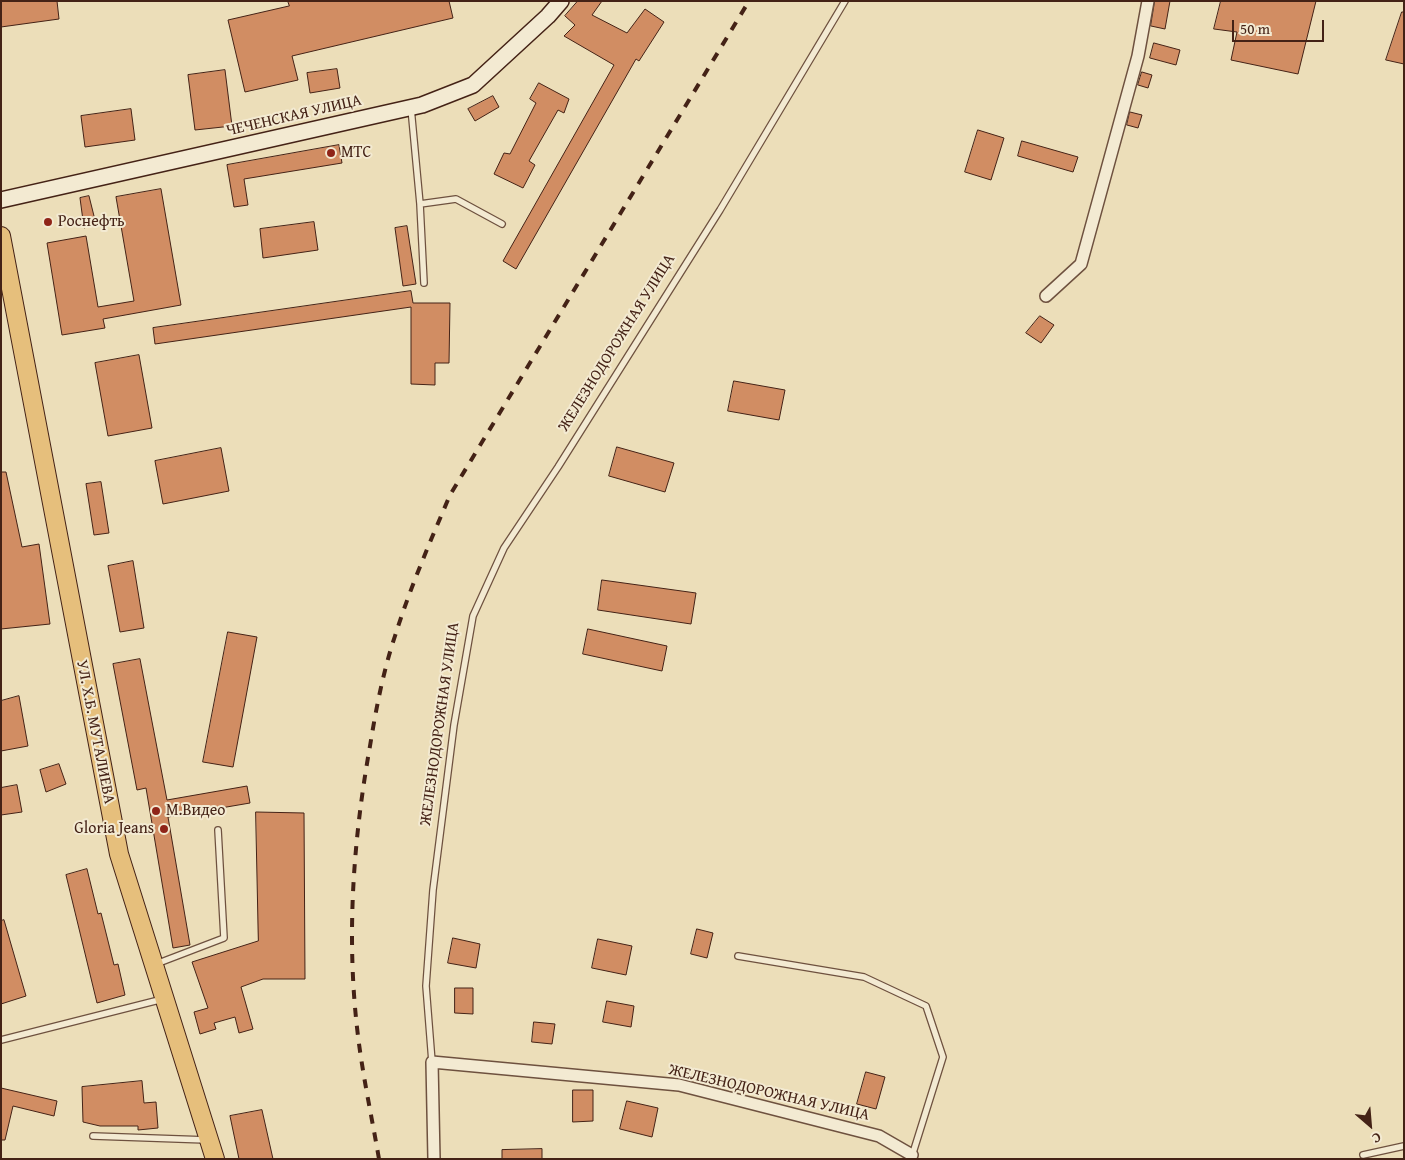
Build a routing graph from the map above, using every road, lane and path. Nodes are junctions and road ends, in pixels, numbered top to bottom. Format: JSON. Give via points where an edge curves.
{"nodes":[{"id":1,"x":561,"y":1,"type":"edge"},
{"id":2,"x":845,"y":1,"type":"edge"},
{"id":3,"x":1148,"y":1,"type":"edge"},
{"id":4,"x":411,"y":108,"type":"junction"},
{"id":5,"x":1,"y":200,"type":"edge"},
{"id":6,"x":420,"y":204,"type":"junction"},
{"id":7,"x":502,"y":224,"type":"dead end"},
{"id":8,"x":1,"y":236,"type":"edge"},
{"id":9,"x":424,"y":284,"type":"dead end"},
{"id":10,"x":1046,"y":296,"type":"dead end"},
{"id":11,"x":218,"y":830,"type":"dead end"},
{"id":12,"x":738,"y":956,"type":"dead end"},
{"id":13,"x":154,"y":965,"type":"junction"},
{"id":14,"x":165,"y":999,"type":"junction"},
{"id":15,"x":1,"y":1040,"type":"edge"},
{"id":16,"x":432,"y":1062,"type":"junction"},
{"id":17,"x":93,"y":1136,"type":"dead end"},
{"id":18,"x":209,"y":1140,"type":"junction"},
{"id":19,"x":1404,"y":1146,"type":"edge"},
{"id":20,"x":1363,"y":1155,"type":"dead end"},
{"id":21,"x":912,"y":1157,"type":"edge"},
{"id":22,"x":215,"y":1159,"type":"edge"},
{"id":23,"x":434,"y":1159,"type":"edge"}],
"edges":[{"from":1,"to":4,"type":"main road","name":"ЧЕЧЕНСКАЯ УЛИЦА","via":[[473,85]]},
{"from":2,"to":16,"type":"lane","name":"ЖЕЛЕЗНОДОРОЖНАЯ УЛИЦА","via":[[720,210],[504,548],[473,616],[454,725],[434,890],[426,986]]},
{"from":3,"to":10,"type":"street","via":[[1138,56],[1081,264]]},
{"from":4,"to":5,"type":"main road","name":"ЧЕЧЕНСКАЯ УЛИЦА"},
{"from":4,"to":6,"type":"lane"},
{"from":6,"to":7,"type":"lane","via":[[456,199]]},
{"from":6,"to":9,"type":"lane"},
{"from":8,"to":13,"type":"main road","name":"УЛ. Х.Б. МУТАЛИЕВА","via":[[119,854]]},
{"from":11,"to":13,"type":"lane","via":[[224,938]]},
{"from":12,"to":21,"type":"lane","via":[[864,977],[926,1006],[943,1057]]},
{"from":13,"to":14,"type":"main road","name":"УЛ. Х.Б. МУТАЛИЕВА"},
{"from":14,"to":15,"type":"lane"},
{"from":14,"to":18,"type":"main road","name":"УЛ. Х.Б. МУТАЛИЕВА"},
{"from":16,"to":21,"type":"street","name":"ЖЕЛЕЗНОДОРОЖНАЯ УЛИЦА","via":[[679,1085],[878,1136]]},
{"from":16,"to":23,"type":"street"},
{"from":17,"to":18,"type":"lane"},
{"from":18,"to":22,"type":"main road","name":"УЛ. Х.Б. МУТАЛИЕВА"},
{"from":19,"to":20,"type":"lane"}]}
